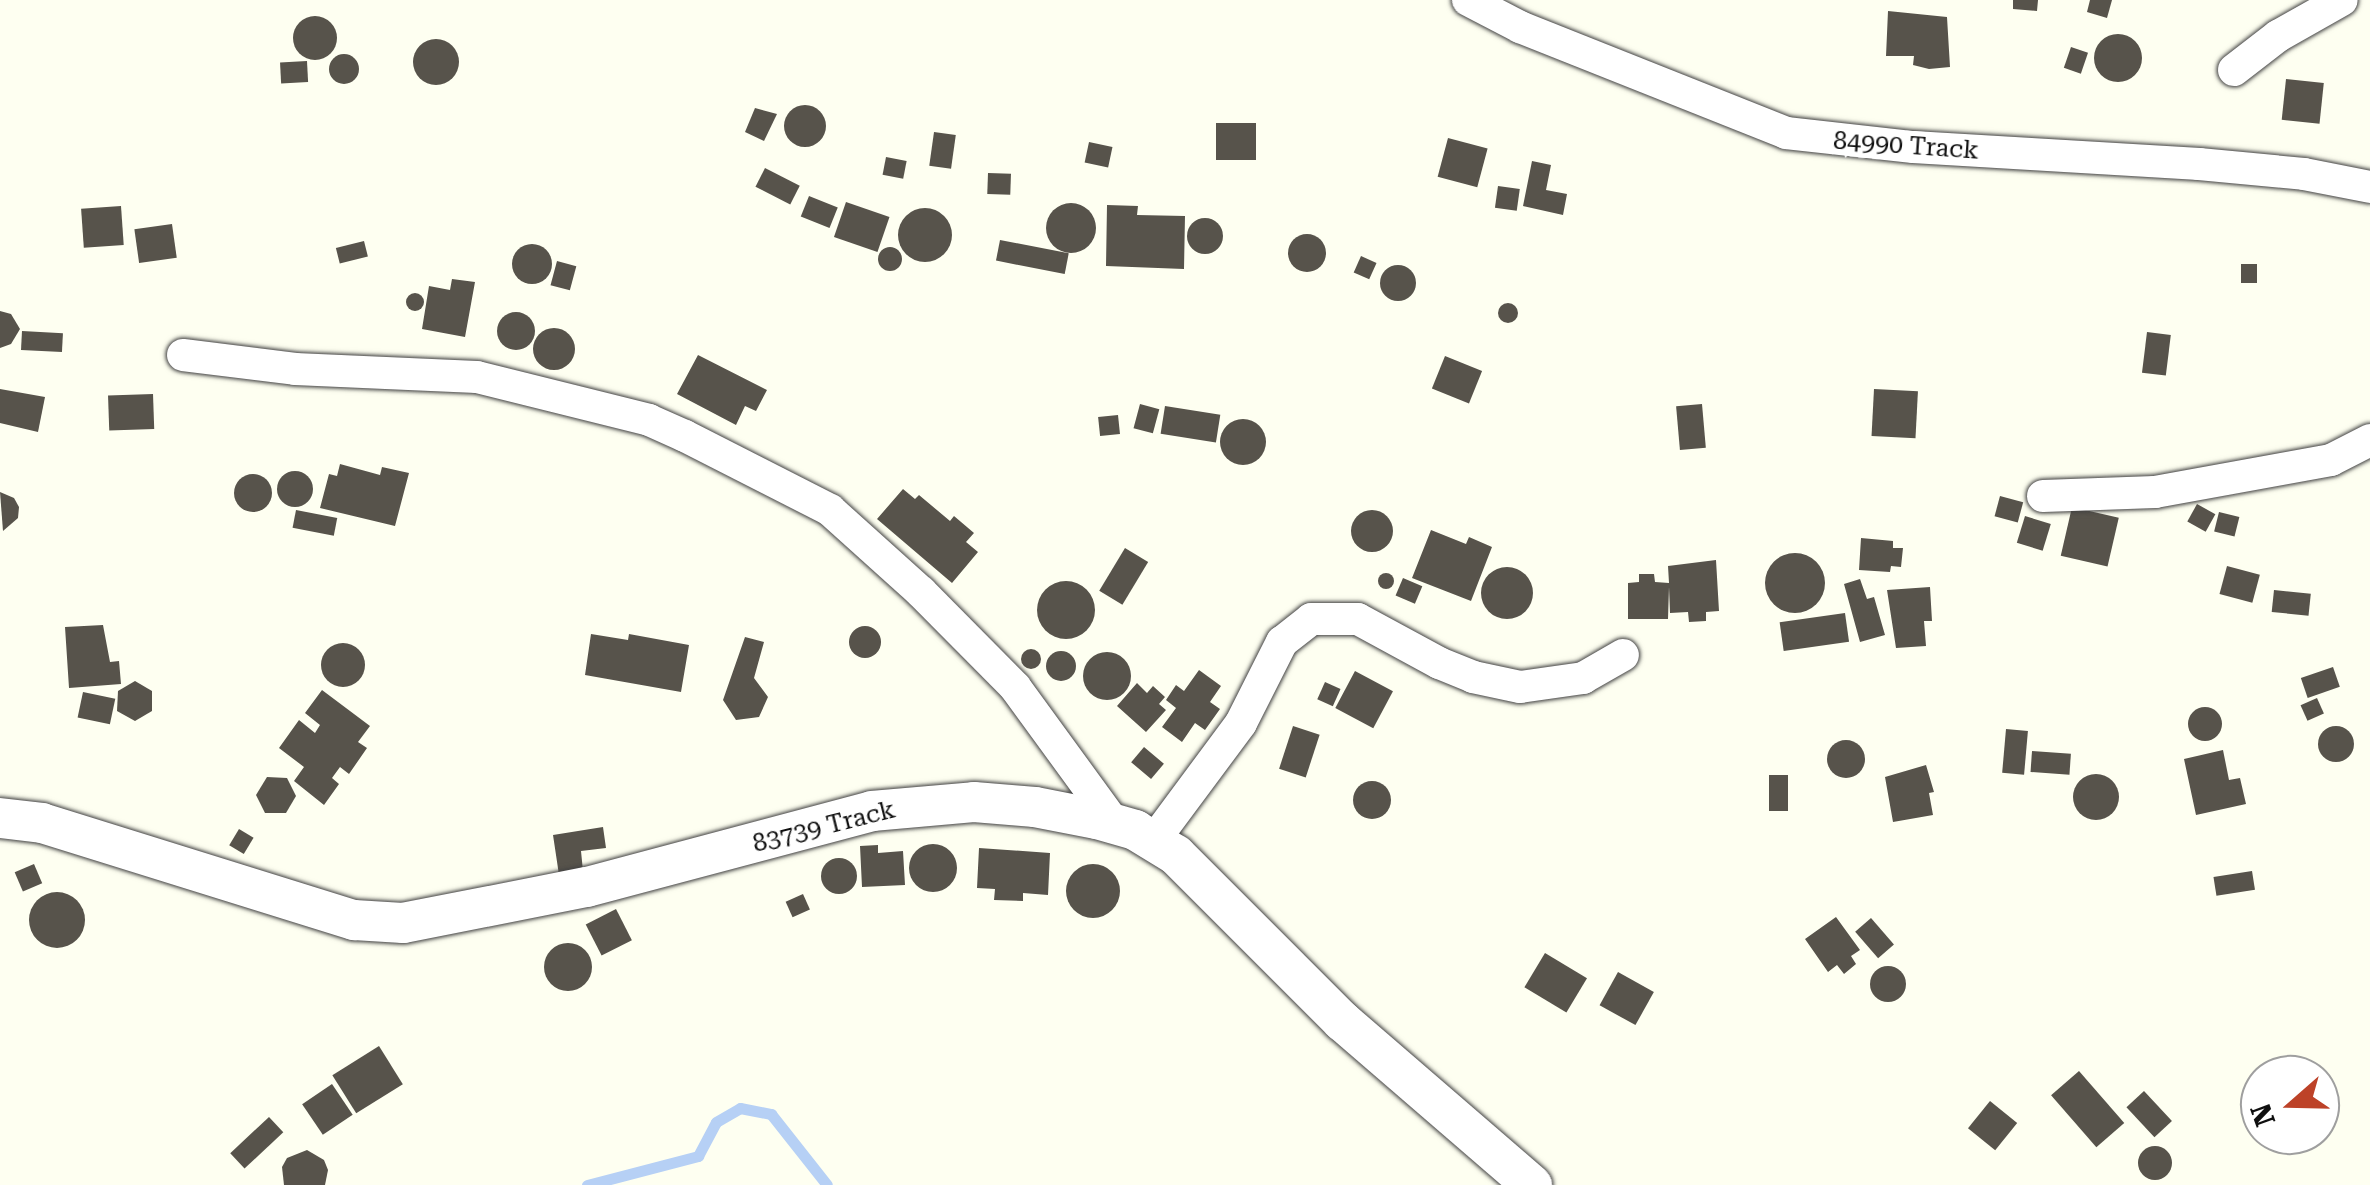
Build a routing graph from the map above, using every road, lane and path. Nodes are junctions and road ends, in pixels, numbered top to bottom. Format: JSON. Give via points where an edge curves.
{"nodes":[{"id":1,"x":1468,"y":0,"type":"edge"},
{"id":2,"x":2342,"y":0,"type":"edge"},
{"id":3,"x":2234,"y":70,"type":"dead end"},
{"id":4,"x":2370,"y":187,"type":"edge"},
{"id":5,"x":183,"y":355,"type":"dead end"},
{"id":6,"x":2370,"y":440,"type":"edge"},
{"id":7,"x":2043,"y":496,"type":"dead end"},
{"id":8,"x":1623,"y":655,"type":"dead end"},
{"id":9,"x":0,"y":818,"type":"edge"},
{"id":10,"x":1115,"y":824,"type":"junction"},
{"id":11,"x":1156,"y":839,"type":"junction"},
{"id":12,"x":1532,"y":1185,"type":"edge"}],
"edges":[{"from":1,"to":4,"type":"street","name":"84990 Track","via":[[1653,82],[1806,137],[2199,164]]},
{"from":2,"to":3,"type":"street"},
{"from":5,"to":10,"type":"street","via":[[294,369],[477,377],[650,420],[685,436],[830,510],[922,592],[1014,687]]},
{"from":6,"to":7,"type":"street","via":[[2331,460],[2155,492]]},
{"from":8,"to":11,"type":"street","via":[[1583,678],[1520,687],[1440,663],[1358,619],[1311,620],[1282,642],[1242,723]]},
{"from":9,"to":10,"type":"street","name":"83739 Track","via":[[42,824],[354,920],[403,923],[587,887],[886,809],[974,802]]},
{"from":10,"to":11,"type":"street","name":"83739 Track"},
{"from":11,"to":12,"type":"street","name":"83739 Track","via":[[1342,1021]]}]}
